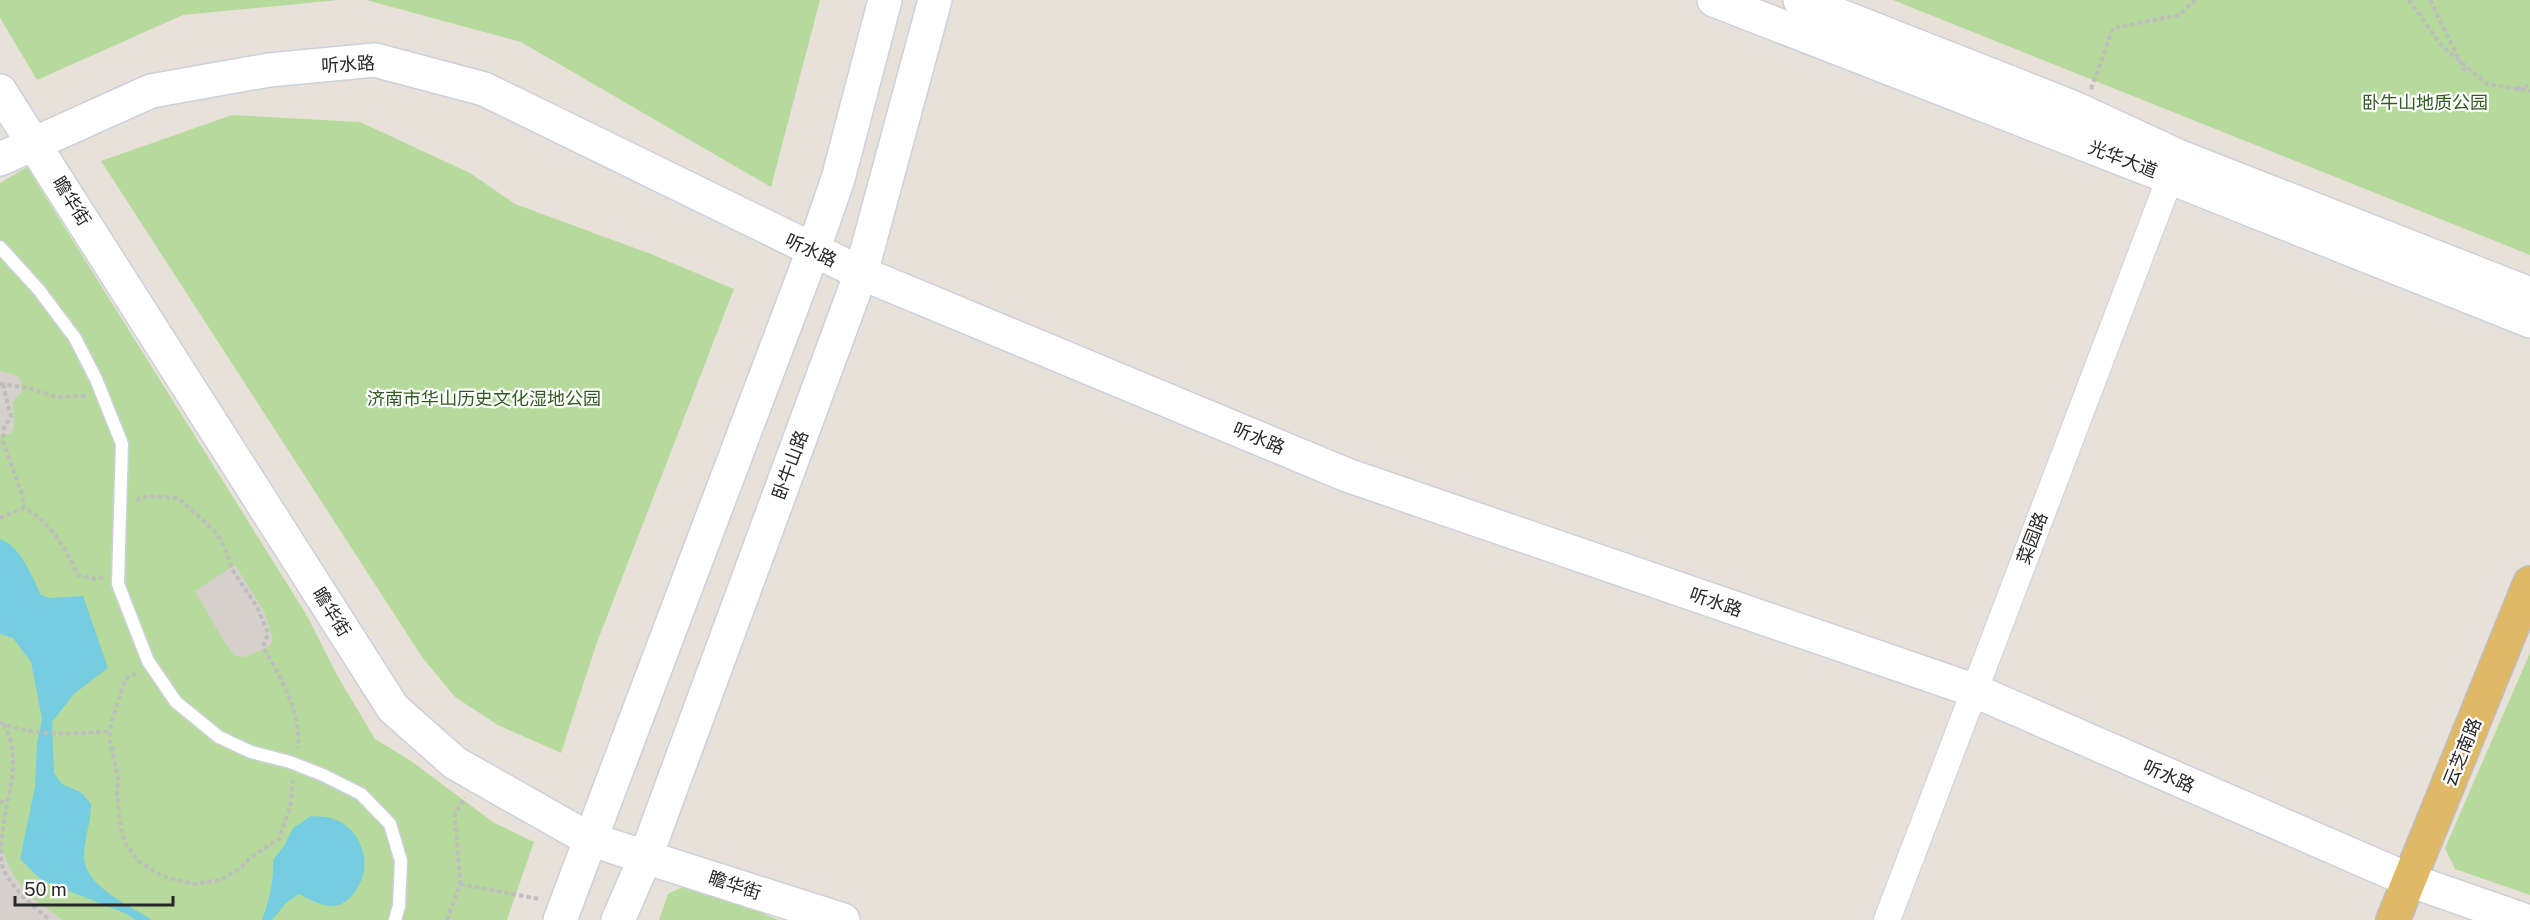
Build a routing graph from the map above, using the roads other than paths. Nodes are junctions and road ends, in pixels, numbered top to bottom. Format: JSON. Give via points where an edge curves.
{"nodes":[{"id":1,"x":885,"y":0,"type":"edge"},
{"id":2,"x":935,"y":0,"type":"edge"},
{"id":3,"x":1714,"y":0,"type":"edge"},
{"id":4,"x":1800,"y":0,"type":"edge"},
{"id":5,"x":0,"y":91,"type":"edge"},
{"id":6,"x":33,"y":144,"type":"junction"},
{"id":7,"x":0,"y":159,"type":"edge"},
{"id":8,"x":2174,"y":167,"type":"junction"},
{"id":9,"x":0,"y":247,"type":"edge"},
{"id":10,"x":813,"y":251,"type":"junction"},
{"id":11,"x":861,"y":273,"type":"junction"},
{"id":12,"x":2530,"y":294,"type":"edge"},
{"id":13,"x":2530,"y":321,"type":"edge"},
{"id":14,"x":2530,"y":583,"type":"edge"},
{"id":15,"x":1973,"y":690,"type":"junction"},
{"id":16,"x":589,"y":839,"type":"junction"},
{"id":17,"x":646,"y":856,"type":"junction"},
{"id":18,"x":2409,"y":880,"type":"junction"},
{"id":19,"x":562,"y":912,"type":"edge"},
{"id":20,"x":395,"y":920,"type":"edge"},
{"id":21,"x":618,"y":920,"type":"edge"},
{"id":22,"x":843,"y":920,"type":"edge"},
{"id":23,"x":1887,"y":920,"type":"edge"},
{"id":24,"x":2393,"y":920,"type":"edge"},
{"id":25,"x":2524,"y":920,"type":"edge"}],
"edges":[{"from":1,"to":10,"type":"street","via":[[838,179]]},
{"from":2,"to":11,"type":"street","name":"卧牛山路"},
{"from":3,"to":8,"type":"street","name":"光华大道"},
{"from":4,"to":8,"type":"street","name":"光华大道","via":[[2072,107]]},
{"from":5,"to":6,"type":"street","name":"瞻华街"},
{"from":6,"to":7,"type":"street","name":"听水路"},
{"from":6,"to":10,"type":"street","name":"听水路","via":[[151,91],[269,70],[375,60],[484,89]]},
{"from":6,"to":16,"type":"street","name":"瞻华街","via":[[393,708],[455,763]]},
{"from":8,"to":12,"type":"street","name":"光华大道"},
{"from":8,"to":13,"type":"street","name":"光华大道"},
{"from":8,"to":15,"type":"street","name":"菜园路"},
{"from":9,"to":20,"type":"lane","via":[[75,338],[122,444],[118,584],[148,661],[176,702],[219,737],[251,752],[323,775],[361,794],[390,824],[401,861]]},
{"from":10,"to":11,"type":"street","name":"听水路"},
{"from":10,"to":16,"type":"street"},
{"from":11,"to":15,"type":"street","name":"听水路","via":[[1347,475]]},
{"from":11,"to":17,"type":"street","name":"卧牛山路"},
{"from":14,"to":18,"type":"main road","name":"云芝南路"},
{"from":15,"to":18,"type":"street","name":"听水路"},
{"from":15,"to":23,"type":"street","name":"菜园路"},
{"from":16,"to":17,"type":"street","name":"瞻华街"},
{"from":16,"to":19,"type":"street"},
{"from":17,"to":21,"type":"street","name":"卧牛山路"},
{"from":17,"to":22,"type":"street","name":"瞻华街"},
{"from":18,"to":24,"type":"main road","name":"云芝南路"},
{"from":18,"to":25,"type":"street","name":"听水路"}]}
